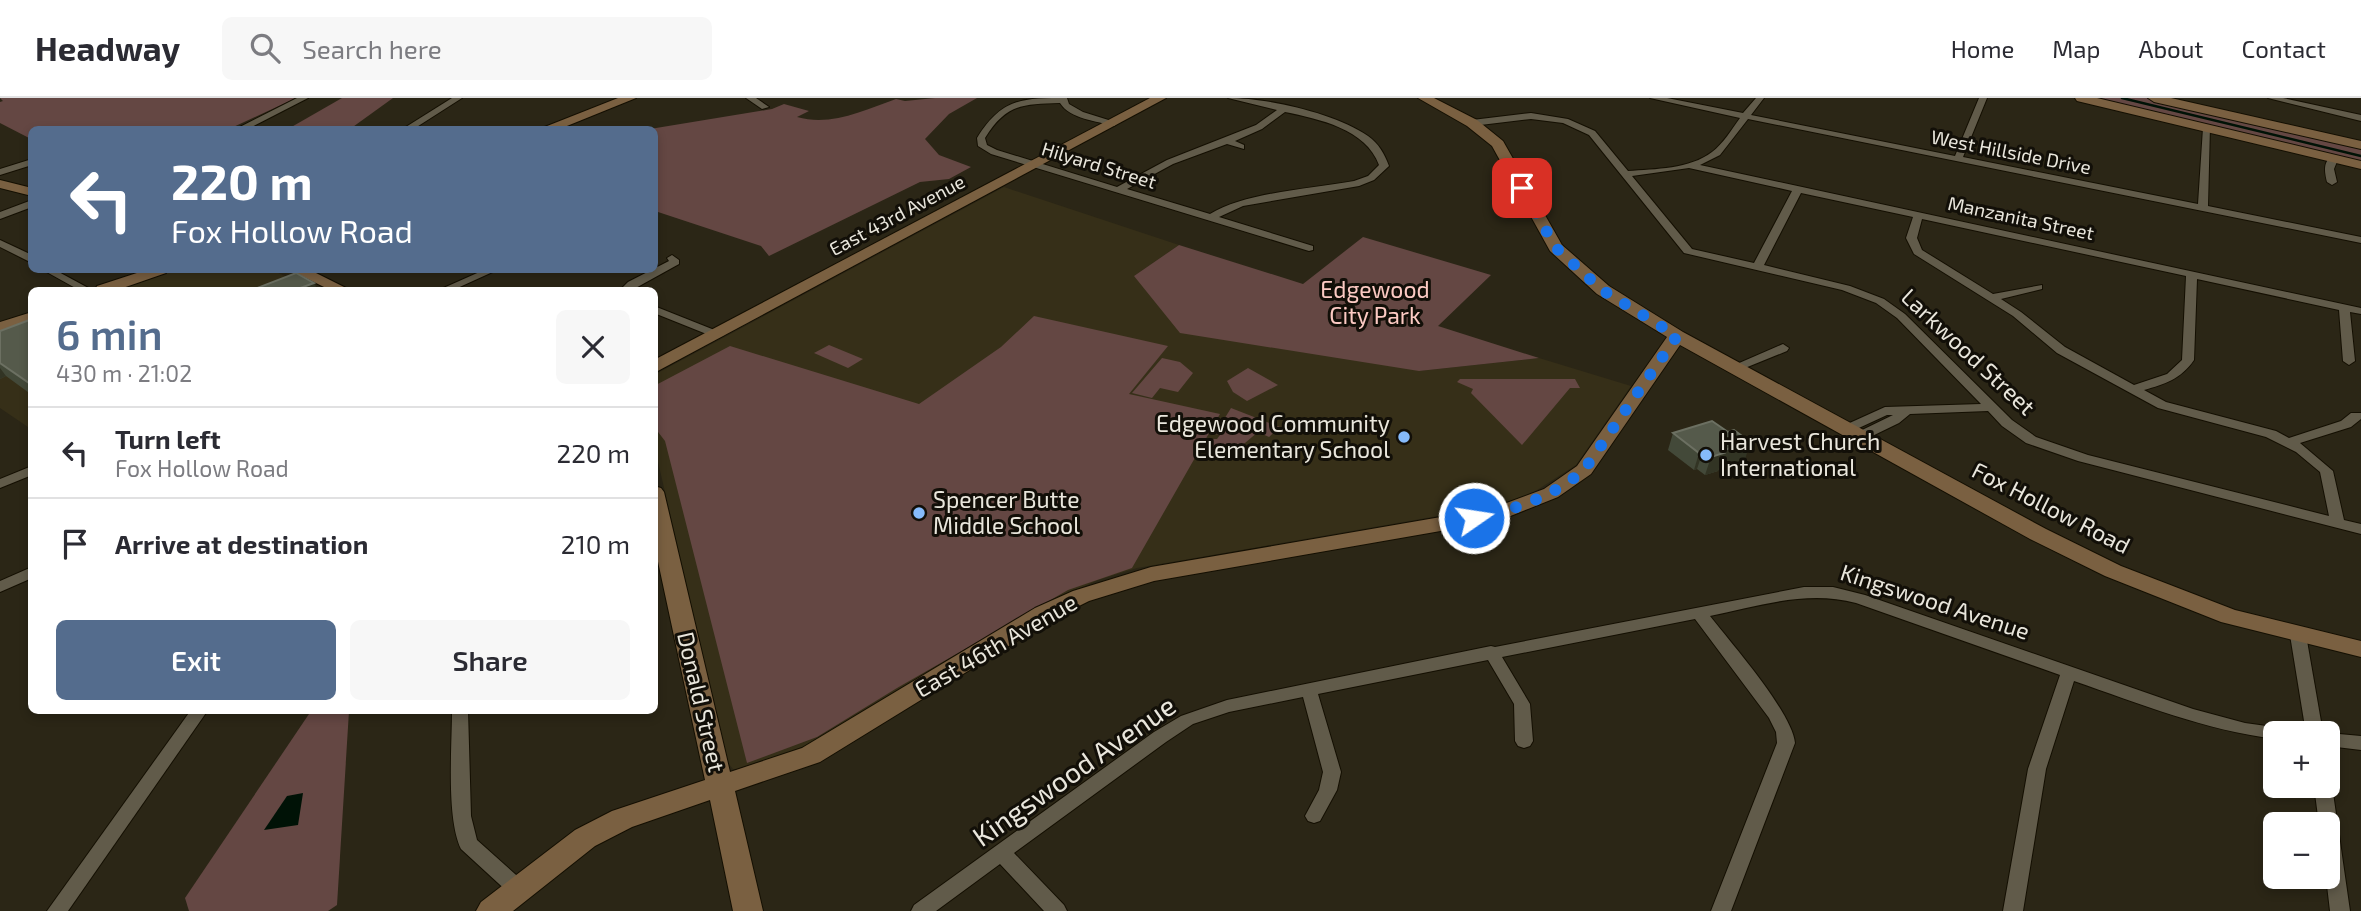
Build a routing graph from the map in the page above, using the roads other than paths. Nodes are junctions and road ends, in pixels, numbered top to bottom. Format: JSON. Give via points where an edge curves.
{"nodes":[{"id":1,"x":304,"y":98,"type":"edge"},
{"id":2,"x":458,"y":98,"type":"edge"},
{"id":3,"x":630,"y":98,"type":"edge"},
{"id":4,"x":750,"y":98,"type":"edge"},
{"id":5,"x":1160,"y":98,"type":"edge"},
{"id":6,"x":1231,"y":98,"type":"edge"},
{"id":7,"x":1424,"y":98,"type":"edge"},
{"id":8,"x":1654,"y":98,"type":"edge"},
{"id":9,"x":1760,"y":98,"type":"edge"},
{"id":10,"x":1983,"y":98,"type":"edge"},
{"id":11,"x":2081,"y":98,"type":"edge"},
{"id":12,"x":2154,"y":98,"type":"edge"},
{"id":13,"x":2272,"y":98,"type":"edge"},
{"id":14,"x":1063,"y":99,"type":"edge"},
{"id":15,"x":765,"y":107,"type":"dead end"},
{"id":16,"x":1283,"y":109,"type":"junction"},
{"id":17,"x":1746,"y":117,"type":"junction"},
{"id":18,"x":2361,"y":118,"type":"edge"},
{"id":19,"x":1114,"y":123,"type":"junction"},
{"id":20,"x":1472,"y":123,"type":"junction"},
{"id":21,"x":246,"y":126,"type":"edge"},
{"id":22,"x":412,"y":126,"type":"edge"},
{"id":23,"x":554,"y":126,"type":"edge"},
{"id":24,"x":2207,"y":128,"type":"junction"},
{"id":25,"x":1227,"y":141,"type":"junction"},
{"id":26,"x":2361,"y":145,"type":"edge"},
{"id":27,"x":1241,"y":147,"type":"dead end"},
{"id":28,"x":1958,"y":159,"type":"junction"},
{"id":29,"x":2333,"y":159,"type":"junction"},
{"id":30,"x":28,"y":163,"type":"edge"},
{"id":31,"x":1036,"y":164,"type":"junction"},
{"id":32,"x":2361,"y":165,"type":"edge"},
{"id":33,"x":1691,"y":166,"type":"junction"},
{"id":34,"x":0,"y":172,"type":"edge"},
{"id":35,"x":1626,"y":174,"type":"junction"},
{"id":36,"x":2332,"y":182,"type":"dead end"},
{"id":37,"x":0,"y":184,"type":"edge"},
{"id":38,"x":1798,"y":189,"type":"junction"},
{"id":39,"x":28,"y":190,"type":"edge"},
{"id":40,"x":1120,"y":190,"type":"junction"},
{"id":41,"x":28,"y":204,"type":"edge"},
{"id":42,"x":2203,"y":208,"type":"junction"},
{"id":43,"x":1919,"y":214,"type":"junction"},
{"id":44,"x":0,"y":216,"type":"edge"},
{"id":45,"x":1211,"y":218,"type":"junction"},
{"id":46,"x":2361,"y":240,"type":"edge"},
{"id":47,"x":0,"y":243,"type":"edge"},
{"id":48,"x":1309,"y":248,"type":"dead end"},
{"id":49,"x":28,"y":258,"type":"edge"},
{"id":50,"x":672,"y":258,"type":"dead end"},
{"id":51,"x":1757,"y":268,"type":"junction"},
{"id":52,"x":658,"y":271,"type":"edge"},
{"id":53,"x":54,"y":273,"type":"edge"},
{"id":54,"x":151,"y":273,"type":"edge"},
{"id":55,"x":305,"y":273,"type":"edge"},
{"id":56,"x":485,"y":273,"type":"edge"},
{"id":57,"x":654,"y":273,"type":"edge"},
{"id":58,"x":2192,"y":273,"type":"junction"},
{"id":59,"x":80,"y":287,"type":"edge"},
{"id":60,"x":112,"y":287,"type":"edge"},
{"id":61,"x":335,"y":287,"type":"edge"},
{"id":62,"x":452,"y":287,"type":"edge"},
{"id":63,"x":629,"y":287,"type":"edge"},
{"id":64,"x":2038,"y":287,"type":"dead end"},
{"id":65,"x":1992,"y":298,"type":"junction"},
{"id":66,"x":2344,"y":307,"type":"junction"},
{"id":67,"x":658,"y":311,"type":"edge"},
{"id":68,"x":2361,"y":311,"type":"edge"},
{"id":69,"x":28,"y":318,"type":"edge"},
{"id":70,"x":0,"y":328,"type":"edge"},
{"id":71,"x":718,"y":335,"type":"junction"},
{"id":72,"x":1677,"y":336,"type":"junction"},
{"id":73,"x":1783,"y":348,"type":"dead end"},
{"id":74,"x":2349,"y":361,"type":"dead end"},
{"id":75,"x":658,"y":367,"type":"edge"},
{"id":76,"x":1736,"y":368,"type":"junction"},
{"id":77,"x":2133,"y":389,"type":"junction"},
{"id":78,"x":1991,"y":407,"type":"junction"},
{"id":79,"x":2356,"y":416,"type":"dead end"},
{"id":80,"x":1854,"y":432,"type":"junction"},
{"id":81,"x":2290,"y":442,"type":"junction"},
{"id":82,"x":28,"y":472,"type":"edge"},
{"id":83,"x":0,"y":484,"type":"edge"},
{"id":84,"x":658,"y":510,"type":"edge"},
{"id":85,"x":2337,"y":522,"type":"junction"},
{"id":86,"x":2361,"y":529,"type":"edge"},
{"id":87,"x":28,"y":574,"type":"edge"},
{"id":88,"x":0,"y":587,"type":"edge"},
{"id":89,"x":1699,"y":612,"type":"junction"},
{"id":90,"x":2298,"y":635,"type":"junction"},
{"id":91,"x":2361,"y":649,"type":"edge"},
{"id":92,"x":1491,"y":652,"type":"junction"},
{"id":93,"x":2069,"y":672,"type":"junction"},
{"id":94,"x":1309,"y":690,"type":"junction"},
{"id":95,"x":197,"y":714,"type":"edge"},
{"id":96,"x":460,"y":714,"type":"edge"},
{"id":97,"x":2313,"y":721,"type":"edge"},
{"id":98,"x":2263,"y":731,"type":"edge"},
{"id":99,"x":1524,"y":741,"type":"dead end"},
{"id":100,"x":2340,"y":741,"type":"edge"},
{"id":101,"x":2361,"y":743,"type":"edge"},
{"id":102,"x":720,"y":787,"type":"junction"},
{"id":103,"x":2325,"y":798,"type":"edge"},
{"id":104,"x":1314,"y":816,"type":"dead end"},
{"id":105,"x":1002,"y":853,"type":"junction"},
{"id":106,"x":518,"y":889,"type":"junction"},
{"id":107,"x":57,"y":911,"type":"edge"},
{"id":108,"x":491,"y":911,"type":"edge"},
{"id":109,"x":748,"y":911,"type":"edge"},
{"id":110,"x":921,"y":911,"type":"edge"},
{"id":111,"x":1057,"y":911,"type":"edge"},
{"id":112,"x":1721,"y":911,"type":"edge"},
{"id":113,"x":2013,"y":911,"type":"edge"},
{"id":114,"x":2340,"y":911,"type":"edge"}],
"edges":[{"from":1,"to":21,"type":"street"},
{"from":2,"to":22,"type":"street"},
{"from":3,"to":23,"type":"street"},
{"from":4,"to":15,"type":"street"},
{"from":5,"to":19,"type":"street","name":"East 43rd Avenue"},
{"from":6,"to":16,"type":"street"},
{"from":7,"to":20,"type":"street","name":"Fox Hollow Road"},
{"from":8,"to":17,"type":"street","name":"West Hillside Drive"},
{"from":9,"to":17,"type":"street"},
{"from":10,"to":28,"type":"street"},
{"from":11,"to":24,"type":"street"},
{"from":12,"to":26,"type":"street"},
{"from":13,"to":18,"type":"street"},
{"from":14,"to":19,"type":"street","via":[[1074,112]]},
{"from":14,"to":31,"type":"street","name":"Hilyard Street","via":[[1004,107],[994,114],[981,138],[988,149]]},
{"from":16,"to":25,"type":"street","via":[[1259,127]]},
{"from":16,"to":45,"type":"street","via":[[1351,128],[1379,153],[1384,166],[1356,184],[1241,203]]},
{"from":17,"to":28,"type":"street","name":"West Hillside Drive"},
{"from":17,"to":33,"type":"street","via":[[1717,153]]},
{"from":19,"to":31,"type":"street","name":"East 43rd Avenue"},
{"from":20,"to":35,"type":"street","name":"Larkwood Street","via":[[1531,116],[1565,121],[1592,133]]},
{"from":20,"to":72,"type":"street","name":"Fox Hollow Road","via":[[1504,152],[1556,248],[1602,290]]},
{"from":24,"to":29,"type":"street"},
{"from":24,"to":42,"type":"street"},
{"from":25,"to":27,"type":"street"},
{"from":25,"to":40,"type":"street","via":[[1170,162]]},
{"from":28,"to":42,"type":"street","name":"West Hillside Drive"},
{"from":29,"to":32,"type":"street"},
{"from":29,"to":36,"type":"street","via":[[2329,169]]},
{"from":30,"to":34,"type":"street"},
{"from":31,"to":40,"type":"street","name":"Hilyard Street"},
{"from":31,"to":71,"type":"street","name":"East 43rd Avenue"},
{"from":33,"to":35,"type":"street"},
{"from":33,"to":38,"type":"street","name":"Manzanita Street"},
{"from":35,"to":51,"type":"street","name":"Larkwood Street","via":[[1688,251]]},
{"from":37,"to":39,"type":"street"},
{"from":38,"to":43,"type":"street","name":"Manzanita Street"},
{"from":38,"to":51,"type":"street"},
{"from":40,"to":45,"type":"street","name":"Hilyard Street"},
{"from":41,"to":44,"type":"street"},
{"from":42,"to":46,"type":"street","name":"West Hillside Drive"},
{"from":43,"to":58,"type":"street","name":"Manzanita Street"},
{"from":43,"to":65,"type":"street","via":[[1910,236],[1913,247]]},
{"from":45,"to":48,"type":"street","name":"Hilyard Street"},
{"from":47,"to":49,"type":"street"},
{"from":50,"to":52,"type":"street","via":[[674,263]]},
{"from":51,"to":78,"type":"street","name":"Larkwood Street","via":[[1846,288],[1888,305]]},
{"from":53,"to":59,"type":"street"},
{"from":54,"to":60,"type":"street"},
{"from":55,"to":61,"type":"street"},
{"from":56,"to":62,"type":"street"},
{"from":57,"to":63,"type":"street"},
{"from":58,"to":66,"type":"street","name":"Manzanita Street"},
{"from":58,"to":77,"type":"street","via":[[2188,360],[2182,371],[2167,379]]},
{"from":64,"to":65,"type":"street"},
{"from":65,"to":77,"type":"street","via":[[2061,350]]},
{"from":66,"to":68,"type":"street","name":"Manzanita Street"},
{"from":66,"to":74,"type":"street"},
{"from":67,"to":71,"type":"street"},
{"from":69,"to":70,"type":"street"},
{"from":71,"to":75,"type":"street","name":"East 43rd Avenue"},
{"from":72,"to":76,"type":"street","name":"Fox Hollow Road"},
{"from":72,"to":102,"type":"street","name":"East 46th Avenue","via":[[1586,468],[1533,502],[1498,514],[1151,574],[1102,588],[1043,614],[811,755]]},
{"from":73,"to":76,"type":"street"},
{"from":76,"to":80,"type":"street","name":"Fox Hollow Road"},
{"from":77,"to":81,"type":"street","via":[[2170,408]]},
{"from":78,"to":80,"type":"street","via":[[1907,410],[1894,420]]},
{"from":78,"to":85,"type":"street","name":"Larkwood Street","via":[[2018,432],[2062,452]]},
{"from":79,"to":81,"type":"street","via":[[2346,424]]},
{"from":80,"to":90,"type":"street","name":"Fox Hollow Road","via":[[2113,571],[2207,609]]},
{"from":81,"to":85,"type":"street","via":[[2326,471]]},
{"from":82,"to":83,"type":"street"},
{"from":84,"to":102,"type":"street","name":"Donald Street"},
{"from":85,"to":86,"type":"street","name":"Larkwood Street"},
{"from":87,"to":88,"type":"street"},
{"from":89,"to":92,"type":"street","name":"Kingswood Avenue"},
{"from":89,"to":93,"type":"street","name":"Kingswood Avenue","via":[[1804,592],[1833,592]]},
{"from":89,"to":112,"type":"street","via":[[1775,714],[1786,743]]},
{"from":90,"to":91,"type":"street","name":"Fox Hollow Road"},
{"from":90,"to":97,"type":"street"},
{"from":92,"to":94,"type":"street","name":"Kingswood Avenue"},
{"from":92,"to":99,"type":"street","via":[[1522,704]]},
{"from":93,"to":98,"type":"street","name":"Kingswood Avenue","via":[[2190,715]]},
{"from":93,"to":113,"type":"street","via":[[2037,769]]},
{"from":94,"to":104,"type":"street","via":[[1332,772]]},
{"from":94,"to":105,"type":"street","name":"Kingswood Avenue","via":[[1227,706],[1187,720]]},
{"from":95,"to":107,"type":"street"},
{"from":96,"to":106,"type":"street","via":[[468,844]]},
{"from":100,"to":101,"type":"street"},
{"from":102,"to":106,"type":"street","name":"East 46th Avenue","via":[[622,819],[585,838]]},
{"from":102,"to":109,"type":"street","name":"Donald Street"},
{"from":103,"to":114,"type":"street"},
{"from":105,"to":110,"type":"street","name":"Kingswood Avenue"},
{"from":105,"to":111,"type":"street"},
{"from":106,"to":108,"type":"street","name":"East 46th Avenue"}]}
